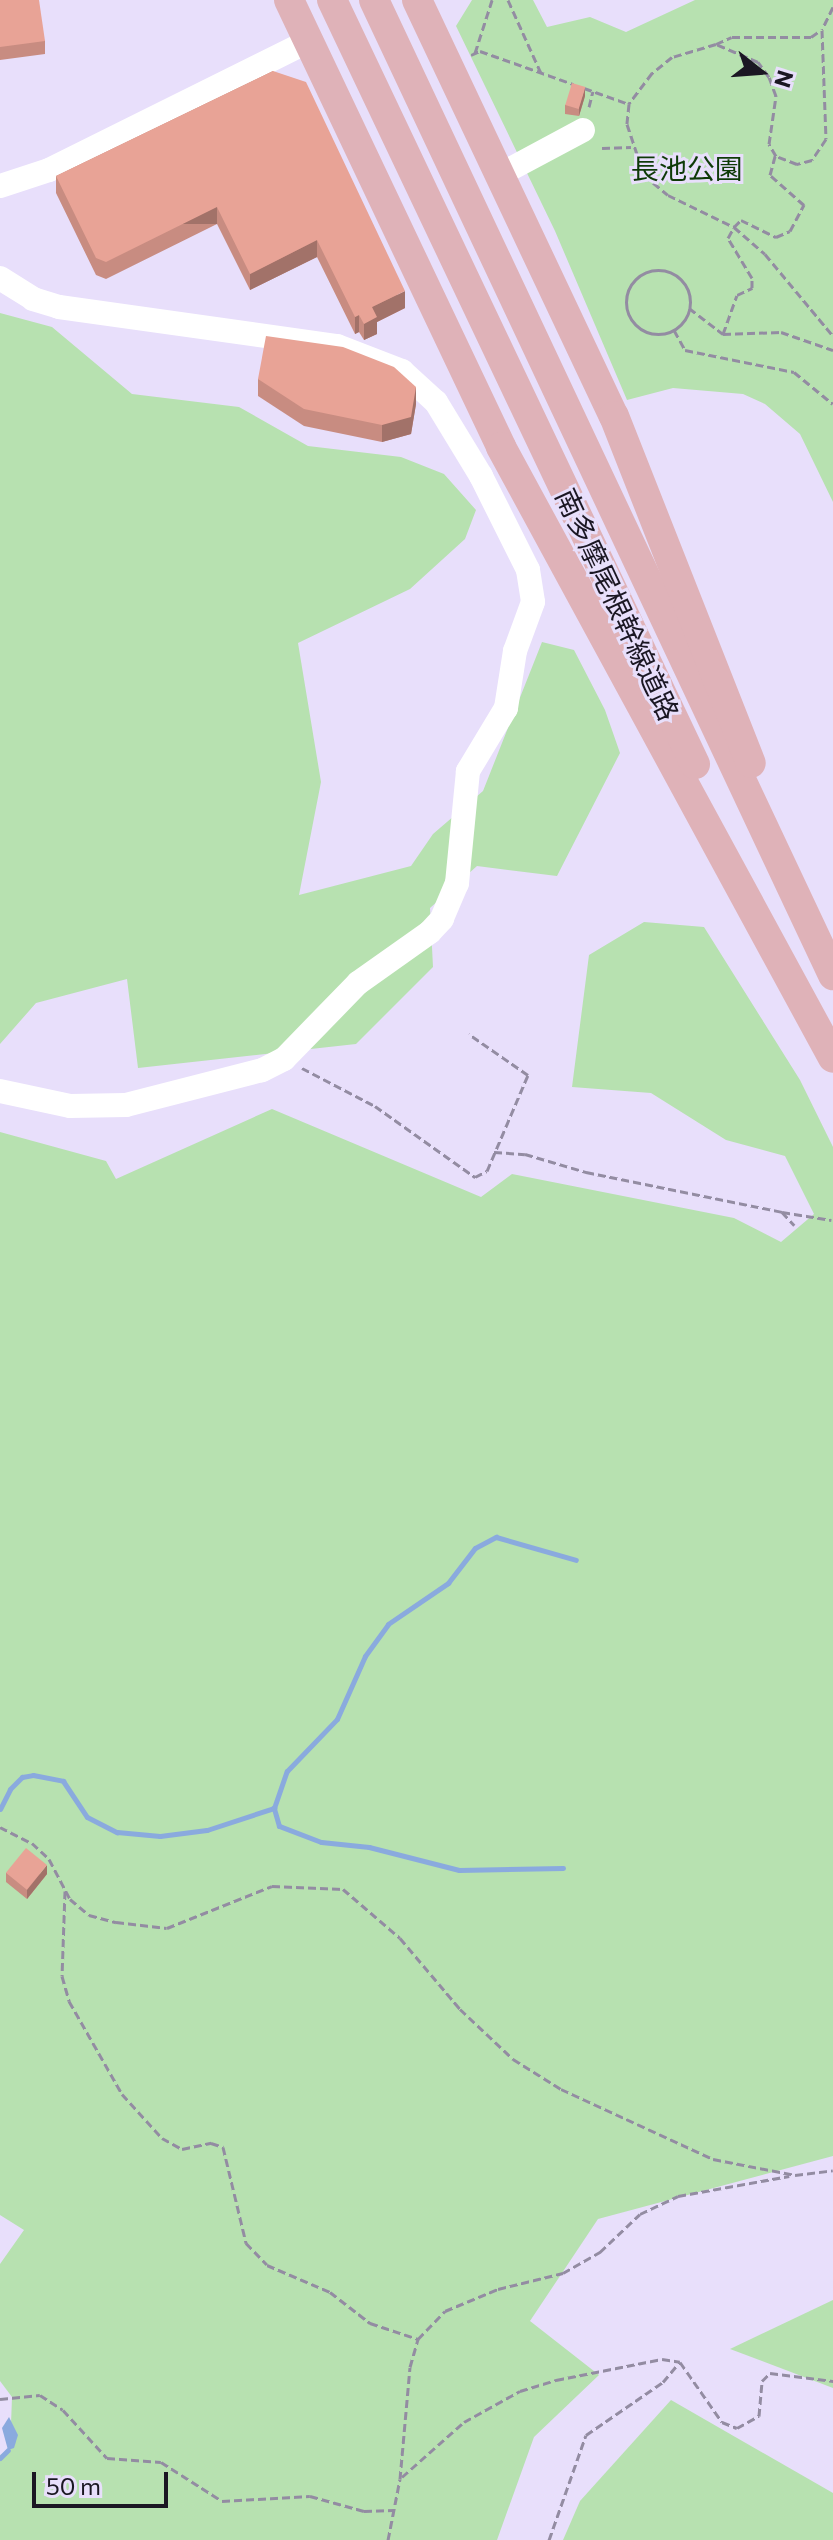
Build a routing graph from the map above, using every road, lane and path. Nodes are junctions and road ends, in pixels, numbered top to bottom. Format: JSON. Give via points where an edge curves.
{"nodes":[{"id":1,"x":289,"y":0,"type":"edge"},
{"id":2,"x":332,"y":0,"type":"edge"},
{"id":3,"x":374,"y":0,"type":"edge"},
{"id":4,"x":392,"y":0,"type":"edge"},
{"id":5,"x":417,"y":0,"type":"edge"},
{"id":6,"x":492,"y":0,"type":"edge"},
{"id":7,"x":508,"y":0,"type":"edge"},
{"id":8,"x":833,"y":7,"type":"edge"},
{"id":9,"x":822,"y":30,"type":"junction"},
{"id":10,"x":309,"y":41,"type":"junction"},
{"id":11,"x":716,"y":44,"type":"junction"},
{"id":12,"x":541,"y":73,"type":"junction"},
{"id":13,"x":593,"y":91,"type":"junction"},
{"id":14,"x":629,"y":104,"type":"junction"},
{"id":15,"x":586,"y":119,"type":"joint"},
{"id":16,"x":631,"y":147,"type":"junction"},
{"id":17,"x":602,"y":148,"type":"dead end"},
{"id":18,"x":776,"y":156,"type":"junction"},
{"id":19,"x":501,"y":174,"type":"junction"},
{"id":20,"x":0,"y":186,"type":"edge"},
{"id":21,"x":734,"y":227,"type":"junction"},
{"id":22,"x":0,"y":278,"type":"edge"},
{"id":23,"x":689,"y":308,"type":"junction"},
{"id":24,"x":674,"y":330,"type":"junction"},
{"id":25,"x":723,"y":334,"type":"junction"},
{"id":26,"x":833,"y":336,"type":"edge"},
{"id":27,"x":833,"y":350,"type":"edge"},
{"id":28,"x":833,"y":404,"type":"edge"},
{"id":29,"x":833,"y":973,"type":"edge"},
{"id":30,"x":469,"y":1034,"type":"dead end"},
{"id":31,"x":833,"y":1056,"type":"edge"},
{"id":32,"x":284,"y":1059,"type":"junction"},
{"id":33,"x":0,"y":1091,"type":"edge"},
{"id":34,"x":494,"y":1152,"type":"junction"},
{"id":35,"x":782,"y":1212,"type":"junction"},
{"id":36,"x":831,"y":1220,"type":"dead end"},
{"id":37,"x":794,"y":1225,"type":"dead end"},
{"id":38,"x":0,"y":1827,"type":"edge"},
{"id":39,"x":65,"y":1889,"type":"junction"},
{"id":40,"x":833,"y":2170,"type":"edge"},
{"id":41,"x":795,"y":2175,"type":"junction"},
{"id":42,"x":418,"y":2339,"type":"junction"},
{"id":43,"x":680,"y":2362,"type":"junction"},
{"id":44,"x":833,"y":2381,"type":"edge"},
{"id":45,"x":0,"y":2399,"type":"edge"},
{"id":46,"x":400,"y":2479,"type":"junction"},
{"id":47,"x":394,"y":2510,"type":"junction"},
{"id":48,"x":388,"y":2540,"type":"edge"},
{"id":49,"x":549,"y":2540,"type":"edge"}],
"edges":[{"from":1,"to":10,"type":"main road"},
{"from":2,"to":31,"type":"main road","name":"南多摩尾根幹線道路"},
{"from":3,"to":29,"type":"main road","name":"南多摩尾根幹線道路"},
{"from":4,"to":10,"type":"main road"},
{"from":5,"to":19,"type":"main road"},
{"from":6,"to":12,"type":"path","via":[[475,54],[480,51]]},
{"from":7,"to":12,"type":"path"},
{"from":8,"to":9,"type":"path","via":[[826,12]]},
{"from":9,"to":11,"type":"path","via":[[811,37],[732,37]]},
{"from":9,"to":18,"type":"path","via":[[826,139],[812,160],[797,164]]},
{"from":10,"to":20,"type":"street","via":[[49,170]]},
{"from":10,"to":31,"type":"main road","via":[[501,447]]},
{"from":11,"to":14,"type":"path","via":[[672,57],[637,89]]},
{"from":11,"to":18,"type":"path","via":[[758,62],[769,77],[776,111],[769,144]]},
{"from":12,"to":13,"type":"path"},
{"from":13,"to":14,"type":"path"},
{"from":13,"to":15,"type":"path"},
{"from":14,"to":16,"type":"path"},
{"from":15,"to":19,"type":"street"},
{"from":16,"to":17,"type":"path"},
{"from":16,"to":21,"type":"path","via":[[644,175],[668,195]]},
{"from":18,"to":21,"type":"path","via":[[770,175],[798,195],[804,205],[799,220],[776,237],[741,220]]},
{"from":19,"to":29,"type":"main road","via":[[623,412]]},
{"from":21,"to":25,"type":"path","via":[[728,238],[752,278],[752,288],[737,295]]},
{"from":21,"to":26,"type":"path","via":[[765,254]]},
{"from":22,"to":32,"type":"street","via":[[33,299],[337,346],[402,371],[436,402],[453,428],[532,585],[530,620],[515,651],[506,708],[468,771],[461,861],[446,911],[430,932],[358,983]]},
{"from":23,"to":24,"type":"path"},
{"from":23,"to":24,"type":"path","via":[[686,287],[664,271],[652,271],[633,282],[626,303],[636,326],[652,334]]},
{"from":23,"to":25,"type":"path"},
{"from":24,"to":28,"type":"path","via":[[685,350],[794,372]]},
{"from":25,"to":27,"type":"path","via":[[781,332]]},
{"from":30,"to":34,"type":"path","via":[[528,1075],[522,1100],[501,1129]]},
{"from":32,"to":33,"type":"street","via":[[222,1085],[126,1105],[70,1106]]},
{"from":32,"to":34,"type":"path","via":[[375,1106],[475,1177],[487,1171]]},
{"from":34,"to":35,"type":"path","via":[[525,1154],[586,1172]]},
{"from":35,"to":36,"type":"path"},
{"from":35,"to":37,"type":"path"},
{"from":38,"to":39,"type":"path","via":[[32,1843]]},
{"from":39,"to":41,"type":"path","via":[[89,1915],[167,1928],[272,1886],[343,1889],[400,1938],[460,2009],[513,2059],[561,2089],[713,2159]]},
{"from":39,"to":42,"type":"path","via":[[62,1976],[69,2001],[122,2094],[162,2138],[182,2149],[211,2143],[223,2147],[246,2243],[267,2265],[330,2292],[370,2323]]},
{"from":40,"to":41,"type":"path"},
{"from":41,"to":42,"type":"path","via":[[678,2196],[640,2214],[600,2252],[563,2273],[498,2289],[445,2311]]},
{"from":42,"to":46,"type":"path","via":[[410,2367]]},
{"from":43,"to":44,"type":"path","via":[[722,2422],[737,2428],[759,2416],[762,2381],[770,2373]]},
{"from":43,"to":46,"type":"path","via":[[662,2359],[520,2391],[437,2441]]},
{"from":43,"to":49,"type":"path","via":[[663,2382],[586,2435]]},
{"from":45,"to":47,"type":"path","via":[[40,2395],[63,2410],[107,2458],[161,2462],[222,2501],[310,2496],[364,2511]]},
{"from":46,"to":47,"type":"path"},
{"from":47,"to":48,"type":"path"}]}
